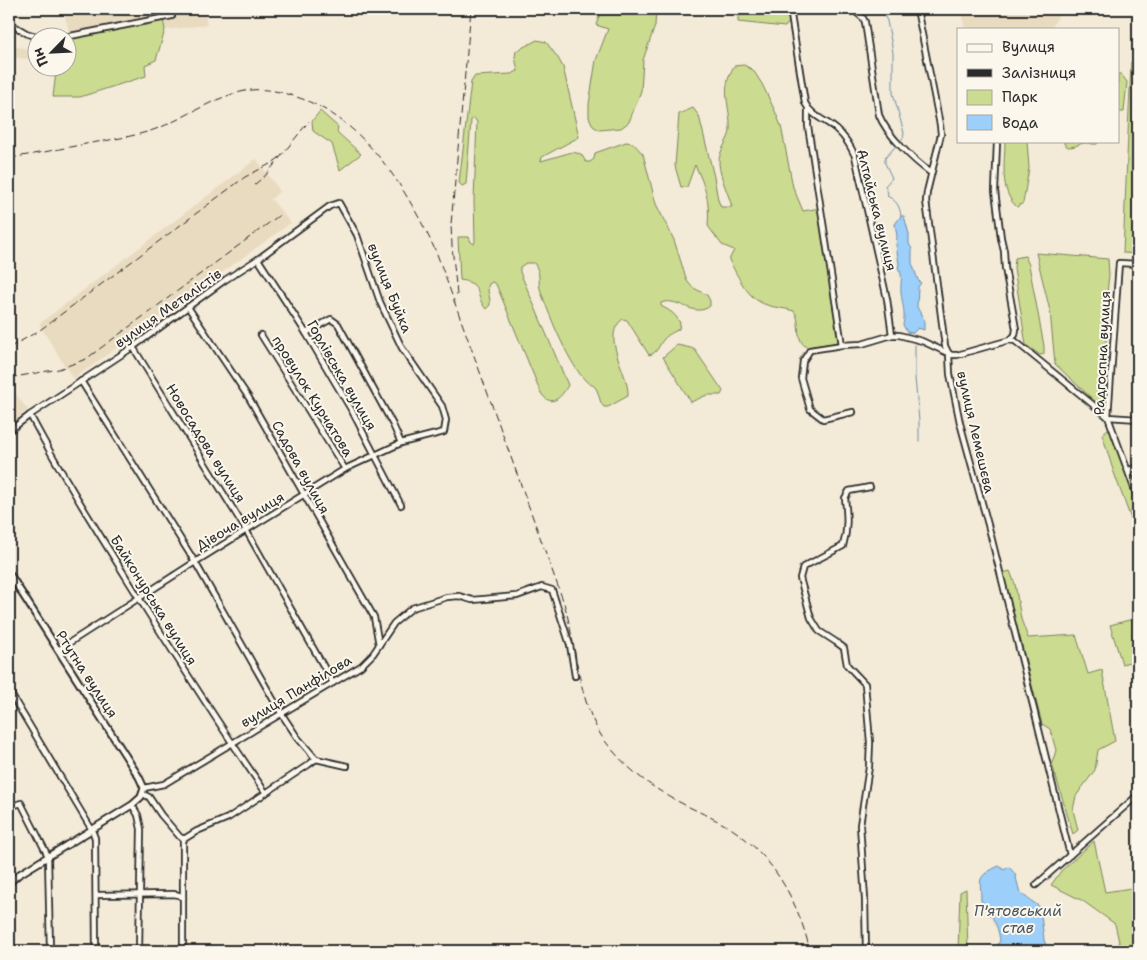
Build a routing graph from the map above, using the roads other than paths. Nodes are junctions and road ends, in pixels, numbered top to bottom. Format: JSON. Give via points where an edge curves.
{"nodes":[{"id":1,"x":790,"y":9,"type":"edge"},
{"id":2,"x":852,"y":9,"type":"edge"},
{"id":3,"x":917,"y":9,"type":"edge"},
{"id":4,"x":172,"y":16,"type":"dead end"},
{"id":5,"x":9,"y":23,"type":"edge"},
{"id":6,"x":28,"y":34,"type":"edge"},
{"id":7,"x":78,"y":34,"type":"edge"},
{"id":8,"x":808,"y":109,"type":"junction"},
{"id":9,"x":997,"y":142,"type":"edge"},
{"id":10,"x":931,"y":173,"type":"junction"},
{"id":11,"x":339,"y":203,"type":"joint"},
{"id":12,"x":258,"y":259,"type":"junction"},
{"id":13,"x":1138,"y":264,"type":"edge"},
{"id":14,"x":188,"y":307,"type":"junction"},
{"id":15,"x":306,"y":333,"type":"junction"},
{"id":16,"x":261,"y":335,"type":"dead end"},
{"id":17,"x":892,"y":336,"type":"junction"},
{"id":18,"x":1010,"y":340,"type":"junction"},
{"id":19,"x":842,"y":345,"type":"junction"},
{"id":20,"x":133,"y":346,"type":"junction"},
{"id":21,"x":949,"y":354,"type":"junction"},
{"id":22,"x":81,"y":381,"type":"junction"},
{"id":23,"x":852,"y":412,"type":"dead end"},
{"id":24,"x":30,"y":414,"type":"junction"},
{"id":25,"x":1108,"y":417,"type":"junction"},
{"id":26,"x":1138,"y":420,"type":"edge"},
{"id":27,"x":9,"y":431,"type":"edge"},
{"id":28,"x":444,"y":432,"type":"joint"},
{"id":29,"x":401,"y":443,"type":"junction"},
{"id":30,"x":376,"y":455,"type":"junction"},
{"id":31,"x":1138,"y":467,"type":"edge"},
{"id":32,"x":345,"y":470,"type":"junction"},
{"id":33,"x":1129,"y":470,"type":"junction"},
{"id":34,"x":870,"y":487,"type":"dead end"},
{"id":35,"x":304,"y":496,"type":"junction"},
{"id":36,"x":1138,"y":498,"type":"edge"},
{"id":37,"x":401,"y":505,"type":"dead end"},
{"id":38,"x":246,"y":530,"type":"junction"},
{"id":39,"x":195,"y":562,"type":"junction"},
{"id":40,"x":9,"y":573,"type":"edge"},
{"id":41,"x":139,"y":598,"type":"junction"},
{"id":42,"x":380,"y":645,"type":"junction"},
{"id":43,"x":58,"y":650,"type":"junction"},
{"id":44,"x":575,"y":676,"type":"dead end"},
{"id":45,"x":333,"y":683,"type":"junction"},
{"id":46,"x":9,"y":691,"type":"edge"},
{"id":47,"x":281,"y":713,"type":"junction"},
{"id":48,"x":231,"y":743,"type":"junction"},
{"id":49,"x":316,"y":759,"type":"junction"},
{"id":50,"x":347,"y":766,"type":"dead end"},
{"id":51,"x":144,"y":791,"type":"junction"},
{"id":52,"x":266,"y":793,"type":"junction"},
{"id":53,"x":1138,"y":795,"type":"edge"},
{"id":54,"x":132,"y":805,"type":"junction"},
{"id":55,"x":9,"y":807,"type":"edge"},
{"id":56,"x":92,"y":830,"type":"junction"},
{"id":57,"x":184,"y":838,"type":"junction"},
{"id":58,"x":1070,"y":855,"type":"junction"},
{"id":59,"x":48,"y":856,"type":"junction"},
{"id":60,"x":9,"y":883,"type":"edge"},
{"id":61,"x":1036,"y":886,"type":"dead end"},
{"id":62,"x":97,"y":895,"type":"junction"},
{"id":63,"x":138,"y":895,"type":"junction"},
{"id":64,"x":183,"y":898,"type":"junction"},
{"id":65,"x":50,"y":951,"type":"edge"},
{"id":66,"x":96,"y":951,"type":"edge"},
{"id":67,"x":139,"y":951,"type":"edge"},
{"id":68,"x":183,"y":951,"type":"edge"},
{"id":69,"x":866,"y":951,"type":"edge"}],
"edges":[{"from":1,"to":8,"type":"street"},
{"from":2,"to":10,"type":"street","via":[[865,22],[883,125],[914,161]]},
{"from":3,"to":10,"type":"street","name":"вулиця Лемешєва","via":[[941,134]]},
{"from":4,"to":7,"type":"street"},
{"from":5,"to":6,"type":"street"},
{"from":8,"to":17,"type":"street","name":"Алтайська вулиця","via":[[838,131],[855,156],[888,299]]},
{"from":8,"to":19,"type":"street"},
{"from":9,"to":18,"type":"street","via":[[995,191],[1016,329]]},
{"from":10,"to":21,"type":"street","name":"вулиця Лемешєва","via":[[926,201],[945,346]]},
{"from":11,"to":12,"type":"street","name":"вулиця Металістів","via":[[330,206]]},
{"from":11,"to":28,"type":"street","name":"вулиця Буйка","via":[[357,235],[380,302],[402,348],[442,406],[446,420]]},
{"from":12,"to":14,"type":"street","name":"вулиця Металістів"},
{"from":12,"to":15,"type":"street","name":"Горлівська вулиця"},
{"from":13,"to":25,"type":"street","name":"Радгоспна вулиця","via":[[1119,263]]},
{"from":14,"to":20,"type":"street","name":"вулиця Металістів"},
{"from":14,"to":35,"type":"street","name":"Садова вулиця","via":[[249,398]]},
{"from":15,"to":29,"type":"street","via":[[332,319],[338,324]]},
{"from":15,"to":30,"type":"street","name":"Горлівська вулиця"},
{"from":16,"to":32,"type":"street","name":"провулок Курчатова"},
{"from":17,"to":19,"type":"street","via":[[862,344]]},
{"from":17,"to":21,"type":"street","via":[[922,341]]},
{"from":18,"to":21,"type":"street","via":[[957,355]]},
{"from":18,"to":25,"type":"street","via":[[1020,344]]},
{"from":19,"to":23,"type":"street","via":[[810,350],[803,361],[801,378],[810,409],[823,418]]},
{"from":20,"to":22,"type":"street","name":"вулиця Металістів"},
{"from":20,"to":38,"type":"street","name":"Новосадова вулиця"},
{"from":21,"to":58,"type":"street","name":"вулиця Лемешєва","via":[[960,423]]},
{"from":22,"to":24,"type":"street","name":"вулиця Металістів"},
{"from":22,"to":39,"type":"street"},
{"from":24,"to":27,"type":"street","name":"вулиця Металістів"},
{"from":24,"to":41,"type":"street","name":"Байконурська вулиця","via":[[55,463]]},
{"from":25,"to":26,"type":"street"},
{"from":25,"to":33,"type":"street","name":"Радгоспна вулиця"},
{"from":28,"to":29,"type":"street","name":"Дівоча вулиця"},
{"from":29,"to":30,"type":"street","name":"Дівоча вулиця"},
{"from":30,"to":32,"type":"street","name":"Дівоча вулиця"},
{"from":30,"to":37,"type":"street","name":"Горлівська вулиця"},
{"from":31,"to":33,"type":"street"},
{"from":32,"to":35,"type":"street","name":"Дівоча вулиця"},
{"from":33,"to":36,"type":"street","name":"Радгоспна вулиця"},
{"from":34,"to":69,"type":"street","via":[[849,491],[845,498],[848,515],[843,546],[803,566],[800,578],[811,618],[819,631],[844,648],[847,666],[865,684],[870,742],[860,825]]},
{"from":35,"to":38,"type":"street","name":"Дівоча вулиця"},
{"from":35,"to":42,"type":"street","name":"Садова вулиця","via":[[374,617]]},
{"from":38,"to":39,"type":"street","name":"Дівоча вулиця"},
{"from":38,"to":45,"type":"street","name":"Новосадова вулиця"},
{"from":39,"to":41,"type":"street","name":"Дівоча вулиця"},
{"from":39,"to":47,"type":"street"},
{"from":40,"to":43,"type":"main road","name":"Ртутна вулиця"},
{"from":41,"to":43,"type":"street","name":"Дівоча вулиця"},
{"from":41,"to":48,"type":"street","name":"Байконурська вулиця"},
{"from":42,"to":44,"type":"street","name":"вулиця Панфілова","via":[[394,623],[412,608],[447,597],[472,600],[517,596],[542,588],[552,590],[570,645]]},
{"from":42,"to":45,"type":"street","name":"вулиця Панфілова","via":[[361,666]]},
{"from":43,"to":51,"type":"main road","name":"Ртутна вулиця","via":[[139,776]]},
{"from":45,"to":47,"type":"street","name":"вулиця Панфілова"},
{"from":46,"to":56,"type":"street"},
{"from":47,"to":48,"type":"street","name":"вулиця Панфілова"},
{"from":47,"to":49,"type":"street"},
{"from":48,"to":51,"type":"street","name":"вулиця Панфілова","via":[[164,784]]},
{"from":48,"to":52,"type":"street","name":"Байконурська вулиця"},
{"from":49,"to":50,"type":"street"},
{"from":49,"to":52,"type":"street"},
{"from":51,"to":54,"type":"main road"},
{"from":51,"to":57,"type":"street","name":"Ртутна вулиця","via":[[161,815]]},
{"from":52,"to":57,"type":"street","via":[[228,818]]},
{"from":53,"to":58,"type":"street"},
{"from":54,"to":56,"type":"main road"},
{"from":54,"to":63,"type":"street","via":[[140,829]]},
{"from":55,"to":59,"type":"street","via":[[21,803]]},
{"from":56,"to":59,"type":"main road"},
{"from":56,"to":62,"type":"street"},
{"from":57,"to":64,"type":"street"},
{"from":58,"to":61,"type":"street"},
{"from":59,"to":60,"type":"main road"},
{"from":59,"to":65,"type":"street"},
{"from":62,"to":63,"type":"street"},
{"from":62,"to":66,"type":"street"},
{"from":63,"to":64,"type":"street","via":[[173,894]]},
{"from":63,"to":67,"type":"street"},
{"from":64,"to":68,"type":"street"}]}
